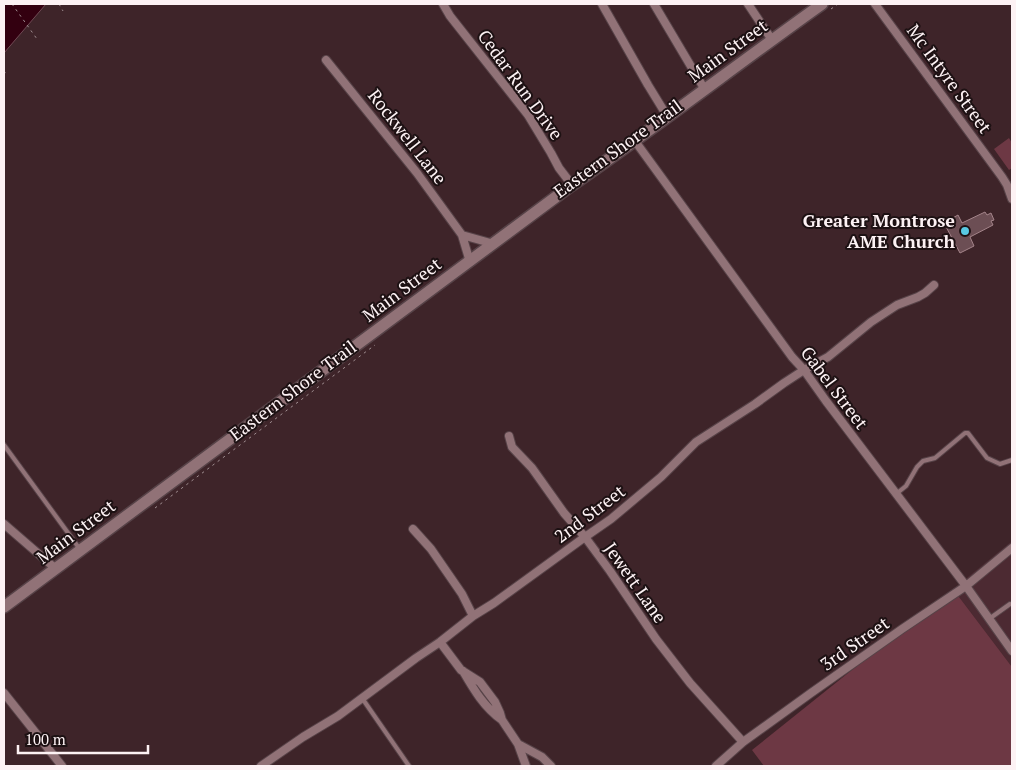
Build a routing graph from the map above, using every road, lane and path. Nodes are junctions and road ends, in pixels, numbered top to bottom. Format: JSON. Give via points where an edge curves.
{"nodes":[{"id":1,"x":12,"y":4,"type":"edge"},
{"id":2,"x":59,"y":4,"type":"edge"},
{"id":3,"x":443,"y":4,"type":"edge"},
{"id":4,"x":602,"y":4,"type":"edge"},
{"id":5,"x":654,"y":4,"type":"edge"},
{"id":6,"x":748,"y":4,"type":"edge"},
{"id":7,"x":838,"y":4,"type":"edge"},
{"id":8,"x":875,"y":4,"type":"edge"},
{"id":9,"x":826,"y":6,"type":"edge"},
{"id":10,"x":63,"y":11,"type":"dead end"},
{"id":11,"x":37,"y":39,"type":"dead end"},
{"id":12,"x":772,"y":40,"type":"junction"},
{"id":13,"x":326,"y":60,"type":"dead end"},
{"id":14,"x":4,"y":71,"type":"edge"},
{"id":15,"x":6,"y":74,"type":"dead end"},
{"id":16,"x":705,"y":90,"type":"junction"},
{"id":17,"x":668,"y":116,"type":"junction"},
{"id":18,"x":635,"y":141,"type":"junction"},
{"id":19,"x":572,"y":185,"type":"junction"},
{"id":20,"x":1012,"y":199,"type":"edge"},
{"id":21,"x":462,"y":235,"type":"junction"},
{"id":22,"x":494,"y":244,"type":"junction"},
{"id":23,"x":470,"y":262,"type":"junction"},
{"id":24,"x":934,"y":285,"type":"dead end"},
{"id":25,"x":380,"y":341,"type":"dead end"},
{"id":26,"x":804,"y":370,"type":"junction"},
{"id":27,"x":509,"y":436,"type":"dead end"},
{"id":28,"x":4,"y":445,"type":"edge"},
{"id":29,"x":1012,"y":460,"type":"edge"},
{"id":30,"x":896,"y":494,"type":"junction"},
{"id":31,"x":157,"y":507,"type":"dead end"},
{"id":32,"x":4,"y":524,"type":"edge"},
{"id":33,"x":413,"y":528,"type":"dead end"},
{"id":34,"x":585,"y":537,"type":"junction"},
{"id":35,"x":1012,"y":548,"type":"edge"},
{"id":36,"x":81,"y":550,"type":"junction"},
{"id":37,"x":56,"y":568,"type":"junction"},
{"id":38,"x":966,"y":586,"type":"junction"},
{"id":39,"x":1011,"y":605,"type":"edge"},
{"id":40,"x":4,"y":606,"type":"edge"},
{"id":41,"x":473,"y":616,"type":"junction"},
{"id":42,"x":989,"y":619,"type":"junction"},
{"id":43,"x":440,"y":642,"type":"junction"},
{"id":44,"x":1011,"y":646,"type":"edge"},
{"id":45,"x":4,"y":693,"type":"edge"},
{"id":46,"x":362,"y":698,"type":"junction"},
{"id":47,"x":744,"y":742,"type":"junction"},
{"id":48,"x":518,"y":744,"type":"junction"},
{"id":49,"x":62,"y":766,"type":"edge"},
{"id":50,"x":261,"y":766,"type":"edge"},
{"id":51,"x":409,"y":766,"type":"edge"},
{"id":52,"x":526,"y":766,"type":"edge"},
{"id":53,"x":551,"y":766,"type":"edge"},
{"id":54,"x":716,"y":766,"type":"edge"}],
"edges":[{"from":1,"to":11,"type":"path"},
{"from":2,"to":10,"type":"path"},
{"from":3,"to":19,"type":"street","name":"Cedar Run Drive","via":[[528,115]]},
{"from":4,"to":17,"type":"street"},
{"from":5,"to":16,"type":"street"},
{"from":6,"to":12,"type":"street"},
{"from":7,"to":9,"type":"path"},
{"from":8,"to":20,"type":"street","name":"Mc Intyre Street","via":[[1002,177]]},
{"from":9,"to":12,"type":"main road","name":"Main Street"},
{"from":12,"to":16,"type":"main road","name":"Main Street"},
{"from":13,"to":21,"type":"street","name":"Rockwell Lane"},
{"from":14,"to":15,"type":"path"},
{"from":16,"to":17,"type":"main road","name":"Main Street"},
{"from":17,"to":18,"type":"main road","name":"Main Street"},
{"from":18,"to":19,"type":"main road","name":"Main Street"},
{"from":18,"to":26,"type":"street","name":"Gabel Street"},
{"from":19,"to":22,"type":"main road","name":"Main Street"},
{"from":21,"to":22,"type":"street"},
{"from":21,"to":23,"type":"street","name":"Rockwell Lane"},
{"from":22,"to":23,"type":"main road","name":"Main Street"},
{"from":23,"to":36,"type":"main road","name":"Main Street"},
{"from":24,"to":26,"type":"street","name":"2nd Street","via":[[926,293],[897,305],[828,357]]},
{"from":25,"to":31,"type":"path","name":"Eastern Shore Trail"},
{"from":26,"to":30,"type":"street","name":"Gabel Street"},
{"from":26,"to":34,"type":"street","name":"2nd Street","via":[[696,442],[661,477]]},
{"from":27,"to":34,"type":"street","name":"Jewett Lane","via":[[512,447]]},
{"from":28,"to":36,"type":"lane"},
{"from":29,"to":30,"type":"lane","via":[[1000,464],[987,458],[965,433],[935,458],[923,460],[906,486]]},
{"from":30,"to":38,"type":"street","name":"Gabel Street"},
{"from":32,"to":37,"type":"street"},
{"from":33,"to":41,"type":"street","via":[[462,594]]},
{"from":34,"to":41,"type":"street","name":"2nd Street"},
{"from":34,"to":47,"type":"street","name":"Jewett Lane","via":[[690,683]]},
{"from":35,"to":38,"type":"street","name":"3rd Street"},
{"from":36,"to":37,"type":"main road","name":"Main Street"},
{"from":37,"to":40,"type":"main road","name":"Main Street"},
{"from":38,"to":42,"type":"street","name":"Gabel Street"},
{"from":38,"to":47,"type":"street","name":"3rd Street"},
{"from":39,"to":42,"type":"lane"},
{"from":41,"to":43,"type":"street","name":"2nd Street"},
{"from":42,"to":44,"type":"street","name":"Gabel Street"},
{"from":43,"to":46,"type":"street","name":"2nd Street"},
{"from":43,"to":48,"type":"street","via":[[461,670],[480,682]]},
{"from":45,"to":49,"type":"street"},
{"from":46,"to":50,"type":"street","name":"2nd Street"},
{"from":46,"to":51,"type":"lane"},
{"from":47,"to":54,"type":"street","name":"3rd Street"},
{"from":48,"to":52,"type":"street"},
{"from":48,"to":53,"type":"street"}]}
